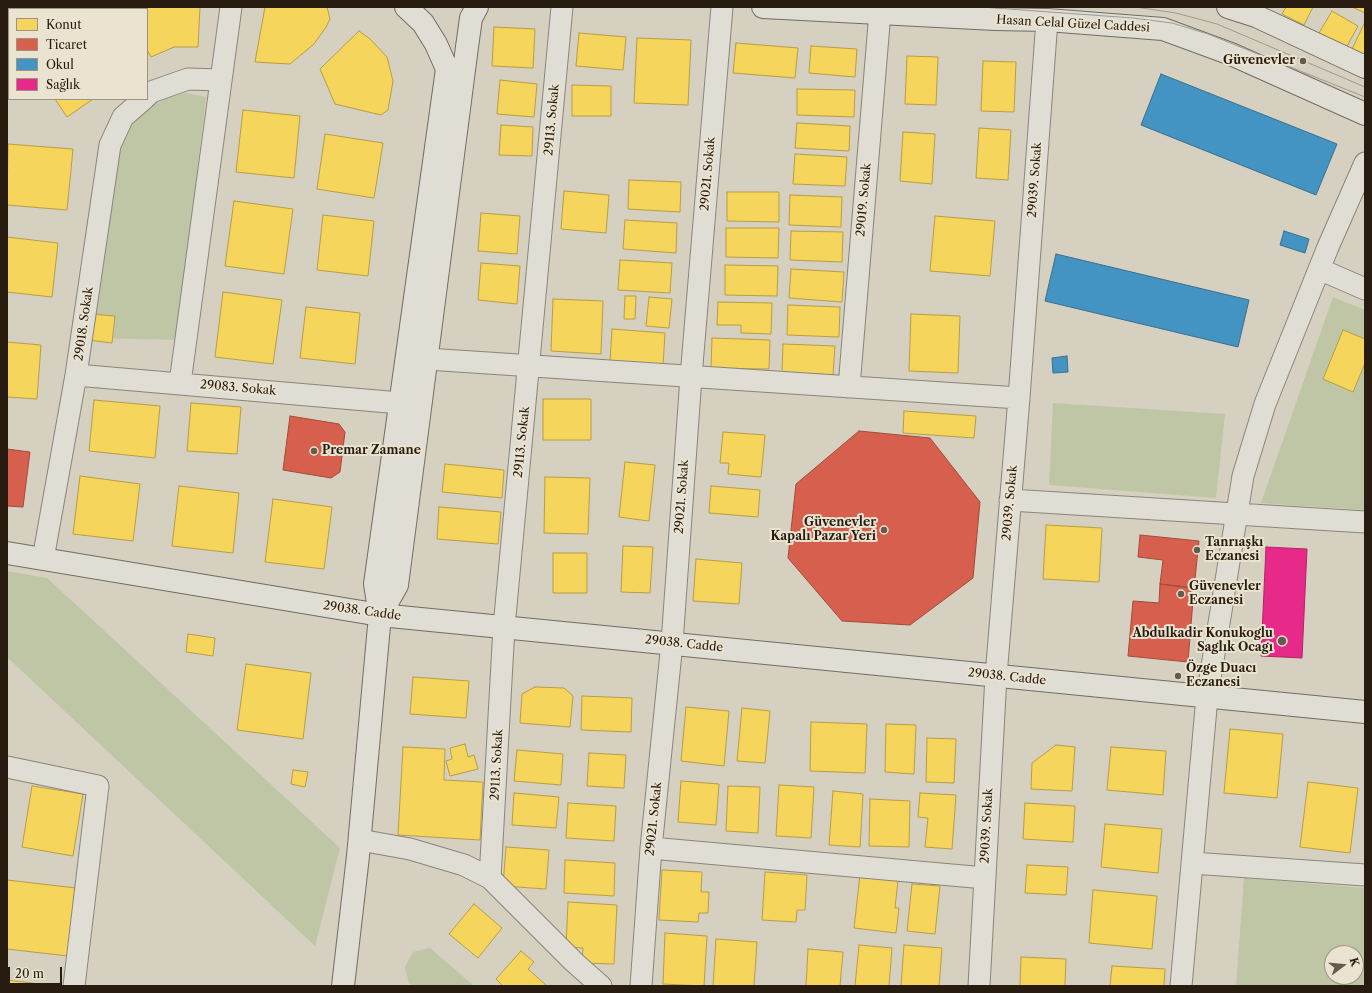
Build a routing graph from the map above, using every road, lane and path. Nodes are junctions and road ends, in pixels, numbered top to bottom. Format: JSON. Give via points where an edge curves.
{"nodes":[{"id":1,"x":231,"y":7,"type":"edge"},
{"id":2,"x":406,"y":7,"type":"edge"},
{"id":3,"x":477,"y":7,"type":"edge"},
{"id":4,"x":562,"y":7,"type":"edge"},
{"id":5,"x":722,"y":7,"type":"edge"},
{"id":6,"x":763,"y":7,"type":"edge"},
{"id":7,"x":1228,"y":7,"type":"edge"},
{"id":8,"x":880,"y":12,"type":"junction"},
{"id":9,"x":1047,"y":20,"type":"junction"},
{"id":10,"x":1365,"y":67,"type":"edge"},
{"id":11,"x":221,"y":80,"type":"junction"},
{"id":12,"x":148,"y":95,"type":"edge"},
{"id":13,"x":143,"y":100,"type":"edge"},
{"id":14,"x":1365,"y":114,"type":"edge"},
{"id":15,"x":1365,"y":162,"type":"edge"},
{"id":16,"x":1319,"y":269,"type":"junction"},
{"id":17,"x":1365,"y":289,"type":"edge"},
{"id":18,"x":427,"y":359,"type":"junction"},
{"id":19,"x":529,"y":367,"type":"junction"},
{"id":20,"x":76,"y":375,"type":"junction"},
{"id":21,"x":691,"y":377,"type":"junction"},
{"id":22,"x":180,"y":383,"type":"junction"},
{"id":23,"x":849,"y":388,"type":"junction"},
{"id":24,"x":1019,"y":398,"type":"junction"},
{"id":25,"x":400,"y":403,"type":"junction"},
{"id":26,"x":1010,"y":500,"type":"junction"},
{"id":27,"x":1236,"y":515,"type":"junction"},
{"id":28,"x":1365,"y":522,"type":"edge"},
{"id":29,"x":7,"y":553,"type":"edge"},
{"id":30,"x":43,"y":559,"type":"junction"},
{"id":31,"x":380,"y":614,"type":"junction"},
{"id":32,"x":504,"y":627,"type":"junction"},
{"id":33,"x":672,"y":643,"type":"junction"},
{"id":34,"x":996,"y":676,"type":"junction"},
{"id":35,"x":1207,"y":697,"type":"junction"},
{"id":36,"x":1365,"y":712,"type":"edge"},
{"id":37,"x":7,"y":767,"type":"edge"},
{"id":38,"x":360,"y":840,"type":"junction"},
{"id":39,"x":651,"y":848,"type":"junction"},
{"id":40,"x":1192,"y":863,"type":"junction"},
{"id":41,"x":1365,"y":875,"type":"edge"},
{"id":42,"x":490,"y":878,"type":"junction"},
{"id":43,"x":984,"y":878,"type":"junction"},
{"id":44,"x":74,"y":986,"type":"edge"},
{"id":45,"x":343,"y":986,"type":"edge"},
{"id":46,"x":601,"y":986,"type":"edge"},
{"id":47,"x":642,"y":986,"type":"edge"},
{"id":48,"x":979,"y":986,"type":"edge"},
{"id":49,"x":1181,"y":986,"type":"edge"}],
"edges":[{"from":1,"to":11,"type":"street"},
{"from":2,"to":25,"type":"street","via":[[423,23],[447,69]]},
{"from":3,"to":18,"type":"street","via":[[471,18]]},
{"from":4,"to":19,"type":"street","name":"29113. Sokak"},
{"from":5,"to":21,"type":"street","name":"29021. Sokak"},
{"from":6,"to":8,"type":"street","name":"Hasan Celal Güzel Caddesi"},
{"from":7,"to":10,"type":"street","via":[[1256,16]]},
{"from":8,"to":9,"type":"street","name":"Hasan Celal Güzel Caddesi"},
{"from":8,"to":23,"type":"street","name":"29019. Sokak"},
{"from":9,"to":14,"type":"street","name":"Hasan Celal Güzel Caddesi","via":[[1163,29],[1231,54]]},
{"from":9,"to":24,"type":"street","name":"29039. Sokak"},
{"from":11,"to":12,"type":"street","via":[[188,79]]},
{"from":11,"to":22,"type":"street"},
{"from":13,"to":20,"type":"street","name":"29018. Sokak","via":[[123,117],[110,144]]},
{"from":15,"to":16,"type":"street"},
{"from":16,"to":17,"type":"street"},
{"from":16,"to":27,"type":"street","via":[[1265,404],[1243,476]]},
{"from":18,"to":19,"type":"street"},
{"from":18,"to":31,"type":"street","via":[[397,585]]},
{"from":19,"to":21,"type":"street"},
{"from":19,"to":32,"type":"street","name":"29113. Sokak"},
{"from":20,"to":22,"type":"street","name":"29083. Sokak"},
{"from":20,"to":30,"type":"street","name":"29018. Sokak"},
{"from":21,"to":23,"type":"street"},
{"from":21,"to":33,"type":"street","name":"29021. Sokak"},
{"from":22,"to":25,"type":"street","name":"29083. Sokak"},
{"from":23,"to":24,"type":"street"},
{"from":24,"to":26,"type":"street","name":"29039. Sokak"},
{"from":25,"to":31,"type":"street","via":[[375,584]]},
{"from":26,"to":27,"type":"street"},
{"from":26,"to":34,"type":"street","name":"29039. Sokak"},
{"from":27,"to":28,"type":"street"},
{"from":27,"to":35,"type":"street"},
{"from":29,"to":30,"type":"street","name":"29038. Cadde"},
{"from":30,"to":31,"type":"street","name":"29038. Cadde"},
{"from":31,"to":32,"type":"street","name":"29038. Cadde"},
{"from":31,"to":38,"type":"street"},
{"from":32,"to":33,"type":"street","name":"29038. Cadde"},
{"from":32,"to":42,"type":"street","name":"29113. Sokak"},
{"from":33,"to":34,"type":"street","name":"29038. Cadde"},
{"from":33,"to":39,"type":"street","name":"29021. Sokak"},
{"from":34,"to":35,"type":"street","name":"29038. Cadde"},
{"from":34,"to":43,"type":"street","name":"29039. Sokak"},
{"from":35,"to":36,"type":"street","name":"29038. Cadde"},
{"from":35,"to":40,"type":"street"},
{"from":37,"to":44,"type":"street","via":[[98,786]]},
{"from":38,"to":42,"type":"street","via":[[410,849],[464,865]]},
{"from":38,"to":45,"type":"street"},
{"from":39,"to":43,"type":"street"},
{"from":39,"to":47,"type":"street","name":"29021. Sokak"},
{"from":40,"to":41,"type":"street"},
{"from":40,"to":49,"type":"street"},
{"from":42,"to":46,"type":"street"},
{"from":43,"to":48,"type":"street","name":"29039. Sokak"}]}
